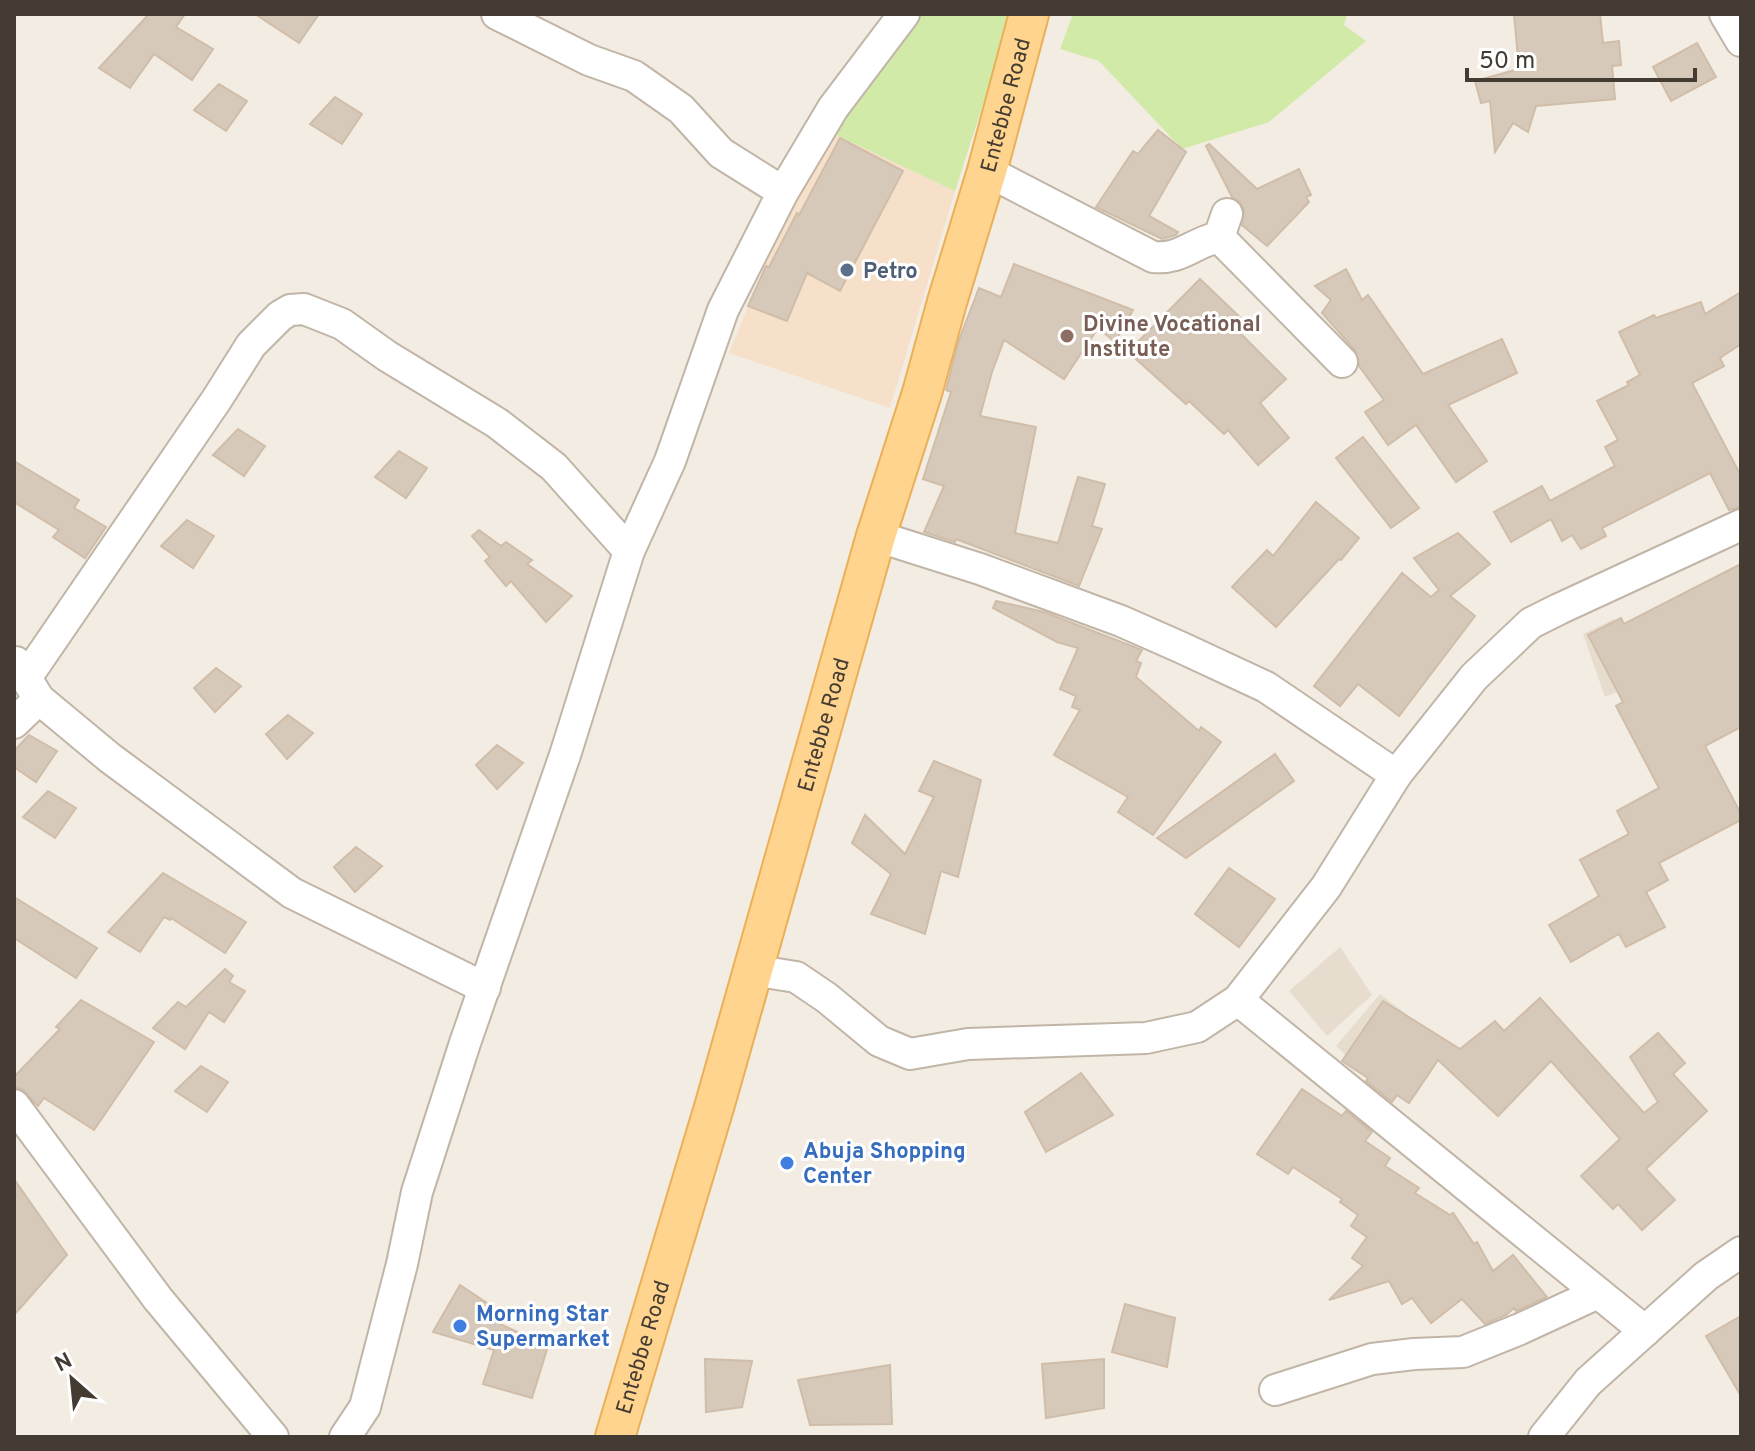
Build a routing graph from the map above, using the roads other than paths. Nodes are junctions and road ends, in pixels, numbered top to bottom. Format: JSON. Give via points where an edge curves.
{"nodes":[{"id":1,"x":497,"y":14,"type":"edge"},
{"id":2,"x":904,"y":14,"type":"edge"},
{"id":3,"x":1029,"y":14,"type":"edge"},
{"id":4,"x":1725,"y":14,"type":"edge"},
{"id":5,"x":1741,"y":41,"type":"edge"},
{"id":6,"x":987,"y":171,"type":"junction"},
{"id":7,"x":783,"y":192,"type":"junction"},
{"id":8,"x":1342,"y":362,"type":"dead end"},
{"id":9,"x":1741,"y":525,"type":"edge"},
{"id":10,"x":876,"y":536,"type":"junction"},
{"id":11,"x":629,"y":551,"type":"junction"},
{"id":12,"x":26,"y":678,"type":"edge"},
{"id":13,"x":14,"y":723,"type":"edge"},
{"id":14,"x":1396,"y":775,"type":"junction"},
{"id":15,"x":752,"y":970,"type":"junction"},
{"id":16,"x":485,"y":988,"type":"junction"},
{"id":17,"x":1238,"y":1000,"type":"junction"},
{"id":18,"x":14,"y":1105,"type":"edge"},
{"id":19,"x":1741,"y":1252,"type":"edge"},
{"id":20,"x":1598,"y":1293,"type":"junction"},
{"id":21,"x":1645,"y":1331,"type":"junction"},
{"id":22,"x":1275,"y":1390,"type":"dead end"},
{"id":23,"x":273,"y":1437,"type":"edge"},
{"id":24,"x":345,"y":1437,"type":"edge"},
{"id":25,"x":615,"y":1437,"type":"edge"},
{"id":26,"x":1544,"y":1437,"type":"edge"}],
"edges":[{"from":1,"to":7,"type":"street","via":[[634,76],[681,109],[721,153]]},
{"from":2,"to":7,"type":"street","via":[[833,108]]},
{"from":3,"to":6,"type":"main road","name":"Entebbe Road"},
{"from":4,"to":5,"type":"street"},
{"from":6,"to":8,"type":"street","via":[[1153,257],[1179,255],[1223,226]]},
{"from":6,"to":10,"type":"main road","name":"Entebbe Road"},
{"from":7,"to":11,"type":"street","via":[[723,310],[670,461]]},
{"from":9,"to":14,"type":"street","via":[[1531,623],[1474,677]]},
{"from":10,"to":14,"type":"street","via":[[980,569],[1180,647],[1266,687]]},
{"from":10,"to":15,"type":"main road","name":"Entebbe Road"},
{"from":11,"to":12,"type":"street","via":[[554,467],[497,423],[342,324],[304,309],[290,310],[251,345]]},
{"from":11,"to":16,"type":"street"},
{"from":12,"to":13,"type":"street"},
{"from":12,"to":16,"type":"street","via":[[110,758],[292,893]]},
{"from":14,"to":17,"type":"street","via":[[1326,887]]},
{"from":15,"to":17,"type":"street","via":[[796,977],[879,1041],[910,1054],[968,1044],[1169,1035],[1197,1027]]},
{"from":15,"to":25,"type":"main road","name":"Entebbe Road"},
{"from":16,"to":24,"type":"street","via":[[417,1192],[365,1407]]},
{"from":17,"to":20,"type":"street"},
{"from":18,"to":23,"type":"street","via":[[158,1299]]},
{"from":19,"to":21,"type":"street"},
{"from":20,"to":21,"type":"street"},
{"from":20,"to":22,"type":"street","via":[[1463,1352],[1372,1359]]},
{"from":21,"to":26,"type":"street","via":[[1588,1382]]}]}
